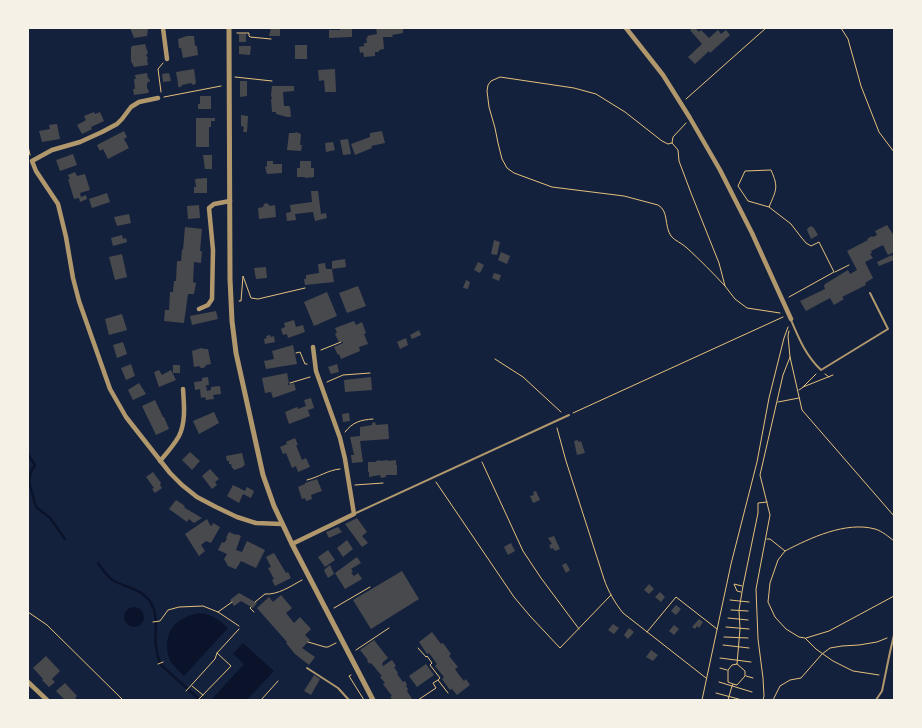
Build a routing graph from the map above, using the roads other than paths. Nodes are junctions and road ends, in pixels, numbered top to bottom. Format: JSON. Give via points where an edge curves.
{"nodes":[{"id":1,"x":163,"y":28,"type":"edge"},
{"id":2,"x":229,"y":28,"type":"edge"},
{"id":3,"x":626,"y":28,"type":"edge"},
{"id":4,"x":167,"y":59,"type":"road end"},
{"id":5,"x":158,"y":98,"type":"dead end"},
{"id":6,"x":30,"y":162,"type":"edge"},
{"id":7,"x":230,"y":201,"type":"junction"},
{"id":8,"x":870,"y":294,"type":"dead end"},
{"id":9,"x":199,"y":309,"type":"dead end"},
{"id":10,"x":789,"y":317,"type":"joint"},
{"id":11,"x":313,"y":350,"type":"road end"},
{"id":12,"x":183,"y":389,"type":"dead end"},
{"id":13,"x":569,"y":415,"type":"road end"},
{"id":14,"x":160,"y":461,"type":"junction"},
{"id":15,"x":354,"y":514,"type":"junction"},
{"id":16,"x":282,"y":524,"type":"junction"},
{"id":17,"x":292,"y":544,"type":"junction"},
{"id":18,"x":894,"y":635,"type":"edge"},
{"id":19,"x":308,"y":668,"type":"dead end"},
{"id":20,"x":28,"y":682,"type":"edge"},
{"id":21,"x":47,"y":700,"type":"edge"},
{"id":22,"x":349,"y":700,"type":"edge"},
{"id":23,"x":373,"y":700,"type":"edge"},
{"id":24,"x":876,"y":700,"type":"edge"}],
"edges":[{"from":1,"to":4,"type":"street"},
{"from":2,"to":7,"type":"street"},
{"from":3,"to":10,"type":"street","via":[[682,103],[720,170]]},
{"from":5,"to":6,"type":"street","via":[[138,102],[117,124],[102,132],[52,150]]},
{"from":6,"to":14,"type":"street","via":[[58,204],[73,278],[110,389],[126,417]]},
{"from":7,"to":9,"type":"street","via":[[210,208],[213,293],[211,302]]},
{"from":7,"to":16,"type":"street","via":[[231,302],[236,353],[268,491]]},
{"from":8,"to":10,"type":"lane","via":[[888,329],[821,370],[802,346]]},
{"from":11,"to":15,"type":"street","via":[[340,438]]},
{"from":12,"to":14,"type":"street","via":[[184,414],[180,434]]},
{"from":13,"to":15,"type":"lane"},
{"from":14,"to":16,"type":"street","via":[[182,485],[216,507],[256,523]]},
{"from":15,"to":17,"type":"street"},
{"from":16,"to":17,"type":"street"},
{"from":17,"to":23,"type":"street"},
{"from":18,"to":24,"type":"lane","via":[[882,691]]},
{"from":19,"to":22,"type":"lane","via":[[338,688]]},
{"from":20,"to":21,"type":"street"}]}
